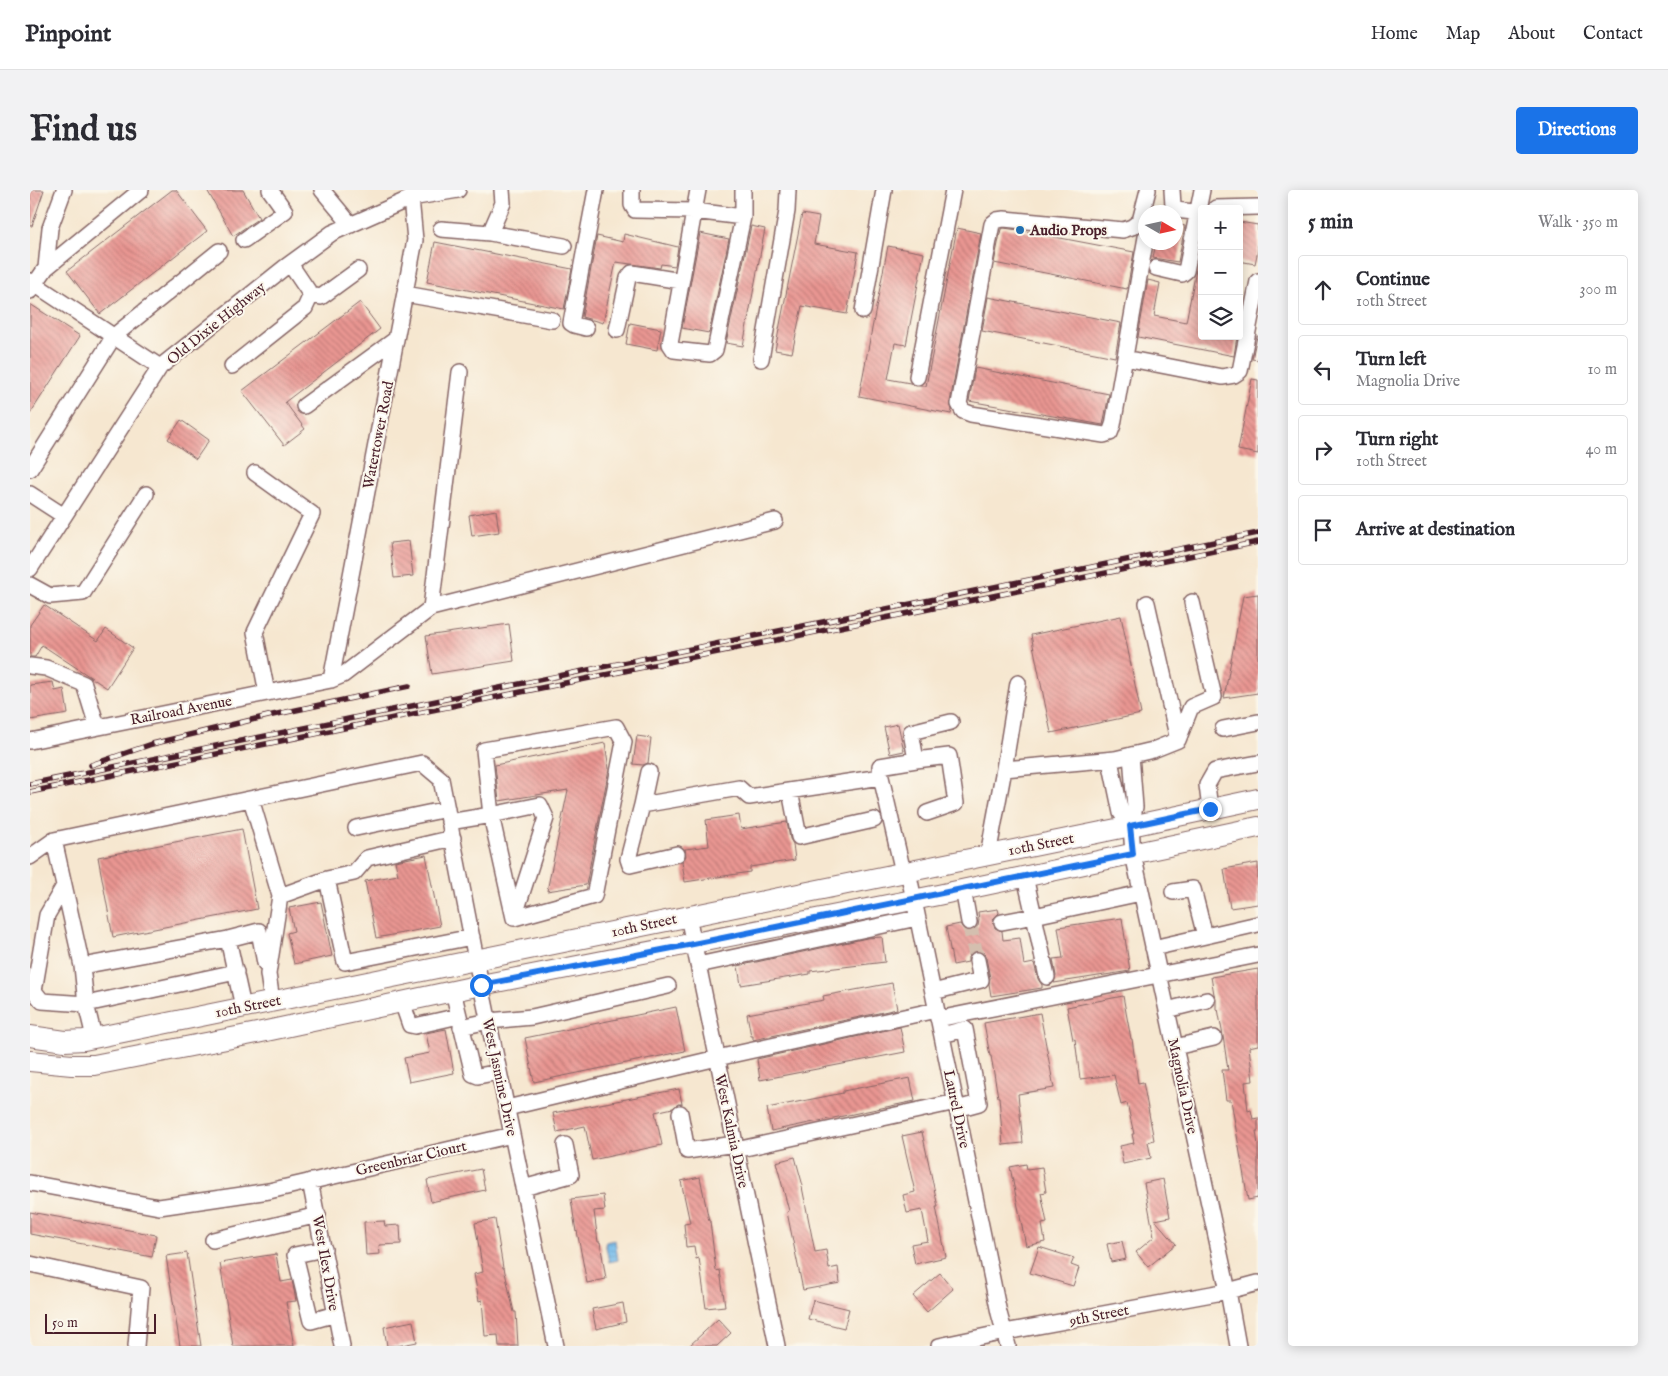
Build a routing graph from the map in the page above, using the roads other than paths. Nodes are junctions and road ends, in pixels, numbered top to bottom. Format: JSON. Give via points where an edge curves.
{"nodes":[{"id":1,"x":64,"y":190,"type":"edge"},
{"id":2,"x":141,"y":190,"type":"edge"},
{"id":3,"x":270,"y":190,"type":"edge"},
{"id":4,"x":322,"y":190,"type":"edge"},
{"id":5,"x":458,"y":190,"type":"edge"},
{"id":6,"x":502,"y":190,"type":"edge"},
{"id":7,"x":596,"y":190,"type":"edge"},
{"id":8,"x":632,"y":190,"type":"edge"},
{"id":9,"x":698,"y":190,"type":"edge"},
{"id":10,"x":743,"y":190,"type":"edge"},
{"id":11,"x":788,"y":190,"type":"edge"},
{"id":12,"x":884,"y":190,"type":"edge"},
{"id":13,"x":952,"y":190,"type":"edge"},
{"id":14,"x":1148,"y":190,"type":"edge"},
{"id":15,"x":1172,"y":190,"type":"edge"},
{"id":16,"x":1202,"y":190,"type":"edge"},
{"id":17,"x":412,"y":194,"type":"edge"},
{"id":18,"x":1146,"y":205,"type":"edge"},
{"id":19,"x":1199,"y":205,"type":"edge"},
{"id":20,"x":1243,"y":207,"type":"edge"},
{"id":21,"x":1258,"y":207,"type":"edge"},
{"id":22,"x":694,"y":211,"type":"junction"},
{"id":23,"x":1198,"y":211,"type":"joint"},
{"id":24,"x":743,"y":217,"type":"junction"},
{"id":25,"x":351,"y":225,"type":"junction"},
{"id":26,"x":1138,"y":225,"type":"edge"},
{"id":27,"x":441,"y":229,"type":"dead end"},
{"id":28,"x":490,"y":233,"type":"junction"},
{"id":29,"x":244,"y":240,"type":"dead end"},
{"id":30,"x":564,"y":246,"type":"dead end"},
{"id":31,"x":1144,"y":250,"type":"edge"},
{"id":32,"x":219,"y":251,"type":"dead end"},
{"id":33,"x":290,"y":264,"type":"junction"},
{"id":34,"x":46,"y":268,"type":"junction"},
{"id":35,"x":1156,"y":268,"type":"dead end"},
{"id":36,"x":358,"y":270,"type":"dead end"},
{"id":37,"x":681,"y":281,"type":"junction"},
{"id":38,"x":1258,"y":281,"type":"edge"},
{"id":39,"x":32,"y":286,"type":"edge"},
{"id":40,"x":405,"y":294,"type":"junction"},
{"id":41,"x":311,"y":295,"type":"junction"},
{"id":42,"x":863,"y":311,"type":"dead end"},
{"id":43,"x":552,"y":320,"type":"dead end"},
{"id":44,"x":586,"y":328,"type":"dead end"},
{"id":45,"x":617,"y":330,"type":"dead end"},
{"id":46,"x":114,"y":336,"type":"junction"},
{"id":47,"x":396,"y":339,"type":"junction"},
{"id":48,"x":761,"y":359,"type":"dead end"},
{"id":49,"x":1135,"y":360,"type":"dead end"},
{"id":50,"x":232,"y":366,"type":"dead end"},
{"id":51,"x":160,"y":367,"type":"junction"},
{"id":52,"x":460,"y":372,"type":"dead end"},
{"id":53,"x":917,"y":377,"type":"dead end"},
{"id":54,"x":304,"y":406,"type":"dead end"},
{"id":55,"x":30,"y":469,"type":"edge"},
{"id":56,"x":255,"y":474,"type":"dead end"},
{"id":57,"x":30,"y":494,"type":"edge"},
{"id":58,"x":146,"y":494,"type":"dead end"},
{"id":59,"x":64,"y":516,"type":"junction"},
{"id":60,"x":775,"y":521,"type":"dead end"},
{"id":61,"x":30,"y":569,"type":"edge"},
{"id":62,"x":30,"y":585,"type":"edge"},
{"id":63,"x":1192,"y":602,"type":"dead end"},
{"id":64,"x":1147,"y":603,"type":"dead end"},
{"id":65,"x":431,"y":608,"type":"junction"},
{"id":66,"x":30,"y":666,"type":"edge"},
{"id":67,"x":331,"y":680,"type":"junction"},
{"id":68,"x":1018,"y":683,"type":"dead end"},
{"id":69,"x":267,"y":693,"type":"junction"},
{"id":70,"x":951,"y":722,"type":"dead end"},
{"id":71,"x":1258,"y":722,"type":"edge"},
{"id":72,"x":96,"y":726,"type":"junction"},
{"id":73,"x":1223,"y":729,"type":"dead end"},
{"id":74,"x":1178,"y":740,"type":"junction"},
{"id":75,"x":30,"y":741,"type":"edge"},
{"id":76,"x":1131,"y":755,"type":"junction"},
{"id":77,"x":916,"y":760,"type":"junction"},
{"id":78,"x":1110,"y":760,"type":"junction"},
{"id":79,"x":1258,"y":763,"type":"edge"},
{"id":80,"x":1004,"y":769,"type":"junction"},
{"id":81,"x":649,"y":772,"type":"dead end"},
{"id":82,"x":881,"y":776,"type":"junction"},
{"id":83,"x":790,"y":791,"type":"junction"},
{"id":84,"x":251,"y":799,"type":"junction"},
{"id":85,"x":1258,"y":799,"type":"edge"},
{"id":86,"x":642,"y":805,"type":"junction"},
{"id":87,"x":1210,"y":809,"type":"junction"},
{"id":88,"x":927,"y":813,"type":"dead end"},
{"id":89,"x":491,"y":815,"type":"junction"},
{"id":90,"x":448,"y":816,"type":"junction"},
{"id":91,"x":874,"y":820,"type":"dead end"},
{"id":92,"x":1130,"y":826,"type":"junction"},
{"id":93,"x":1258,"y":827,"type":"edge"},
{"id":94,"x":356,"y":828,"type":"dead end"},
{"id":95,"x":453,"y":838,"type":"junction"},
{"id":96,"x":54,"y":840,"type":"junction"},
{"id":97,"x":676,"y":854,"type":"dead end"},
{"id":98,"x":988,"y":854,"type":"junction"},
{"id":99,"x":1133,"y":854,"type":"junction"},
{"id":100,"x":30,"y":857,"type":"edge"},
{"id":101,"x":905,"y":872,"type":"junction"},
{"id":102,"x":1025,"y":877,"type":"junction"},
{"id":103,"x":328,"y":879,"type":"junction"},
{"id":104,"x":64,"y":886,"type":"junction"},
{"id":105,"x":963,"y":889,"type":"junction"},
{"id":106,"x":1173,"y":892,"type":"dead end"},
{"id":107,"x":1142,"y":893,"type":"junction"},
{"id":108,"x":280,"y":896,"type":"junction"},
{"id":109,"x":915,"y":909,"type":"junction"},
{"id":110,"x":688,"y":916,"type":"junction"},
{"id":111,"x":1034,"y":916,"type":"junction"},
{"id":112,"x":514,"y":918,"type":"junction"},
{"id":113,"x":969,"y":922,"type":"tunnel mouth"},
{"id":114,"x":1002,"y":922,"type":"dead end"},
{"id":115,"x":1258,"y":924,"type":"edge"},
{"id":116,"x":1205,"y":936,"type":"junction"},
{"id":117,"x":472,"y":937,"type":"junction"},
{"id":118,"x":228,"y":939,"type":"junction"},
{"id":119,"x":693,"y":944,"type":"junction"},
{"id":120,"x":1153,"y":948,"type":"junction"},
{"id":121,"x":1258,"y":955,"type":"edge"},
{"id":122,"x":477,"y":960,"type":"junction"},
{"id":123,"x":977,"y":960,"type":"tunnel mouth"},
{"id":124,"x":698,"y":965,"type":"junction"},
{"id":125,"x":82,"y":966,"type":"junction"},
{"id":126,"x":236,"y":972,"type":"junction"},
{"id":127,"x":268,"y":974,"type":"junction"},
{"id":128,"x":1159,"y":975,"type":"junction"},
{"id":129,"x":1047,"y":977,"type":"dead end"},
{"id":130,"x":481,"y":985,"type":"junction"},
{"id":131,"x":668,"y":986,"type":"dead end"},
{"id":132,"x":453,"y":991,"type":"junction"},
{"id":133,"x":933,"y":992,"type":"junction"},
{"id":134,"x":1207,"y":1000,"type":"dead end"},
{"id":135,"x":272,"y":1001,"type":"junction"},
{"id":136,"x":402,"y":1002,"type":"junction"},
{"id":137,"x":86,"y":1004,"type":"junction"},
{"id":138,"x":242,"y":1007,"type":"junction"},
{"id":139,"x":1167,"y":1010,"type":"junction"},
{"id":140,"x":937,"y":1015,"type":"junction"},
{"id":141,"x":489,"y":1021,"type":"junction"},
{"id":142,"x":460,"y":1022,"type":"junction"},
{"id":143,"x":942,"y":1035,"type":"junction"},
{"id":144,"x":30,"y":1036,"type":"edge"},
{"id":145,"x":94,"y":1037,"type":"junction"},
{"id":146,"x":1214,"y":1038,"type":"dead end"},
{"id":147,"x":1175,"y":1047,"type":"junction"},
{"id":148,"x":717,"y":1058,"type":"junction"},
{"id":149,"x":30,"y":1061,"type":"edge"},
{"id":150,"x":499,"y":1072,"type":"junction"},
{"id":151,"x":957,"y":1105,"type":"junction"},
{"id":152,"x":506,"y":1108,"type":"junction"},
{"id":153,"x":680,"y":1114,"type":"dead end"},
{"id":154,"x":512,"y":1135,"type":"junction"},
{"id":155,"x":565,"y":1145,"type":"dead end"},
{"id":156,"x":735,"y":1147,"type":"junction"},
{"id":157,"x":310,"y":1181,"type":"junction"},
{"id":158,"x":30,"y":1183,"type":"edge"},
{"id":159,"x":523,"y":1188,"type":"junction"},
{"id":160,"x":318,"y":1215,"type":"junction"},
{"id":161,"x":213,"y":1240,"type":"dead end"},
{"id":162,"x":324,"y":1249,"type":"junction"},
{"id":163,"x":30,"y":1264,"type":"edge"},
{"id":164,"x":1258,"y":1283,"type":"edge"},
{"id":165,"x":1228,"y":1291,"type":"junction"},
{"id":166,"x":336,"y":1314,"type":"junction"},
{"id":167,"x":1006,"y":1339,"type":"edge"},
{"id":168,"x":136,"y":1346,"type":"edge"},
{"id":169,"x":342,"y":1346,"type":"edge"},
{"id":170,"x":556,"y":1346,"type":"edge"},
{"id":171,"x":777,"y":1346,"type":"edge"},
{"id":172,"x":940,"y":1346,"type":"edge"},
{"id":173,"x":1238,"y":1346,"type":"edge"}],
"edges":[{"from":1,"to":34,"type":"street","via":[[50,228]]},
{"from":2,"to":34,"type":"street"},
{"from":3,"to":29,"type":"street","via":[[285,212]]},
{"from":4,"to":25,"type":"street"},
{"from":5,"to":17,"type":"street","name":"Old Dixie Highway"},
{"from":6,"to":28,"type":"street","via":[[503,203]]},
{"from":7,"to":44,"type":"street","via":[[571,323]]},
{"from":8,"to":22,"type":"street","via":[[634,210]]},
{"from":9,"to":22,"type":"street"},
{"from":10,"to":24,"type":"street"},
{"from":11,"to":48,"type":"street"},
{"from":12,"to":42,"type":"street"},
{"from":13,"to":53,"type":"street"},
{"from":14,"to":18,"type":"street"},
{"from":15,"to":23,"type":"street","via":[[1175,210]]},
{"from":16,"to":19,"type":"street"},
{"from":17,"to":25,"type":"street","name":"Old Dixie Highway"},
{"from":17,"to":40,"type":"street","name":"Watertower Road","via":[[415,240]]},
{"from":20,"to":21,"type":"street"},
{"from":22,"to":24,"type":"street"},
{"from":22,"to":37,"type":"street"},
{"from":23,"to":35,"type":"street","via":[[1186,271],[1182,274]]},
{"from":24,"to":37,"type":"street","via":[[715,350],[710,354],[674,350],[670,344]]},
{"from":25,"to":33,"type":"street","name":"Old Dixie Highway","via":[[332,233]]},
{"from":26,"to":31,"type":"street","via":[[1123,230],[1004,219],[992,224],[958,404],[963,410],[971,414],[1104,435],[1110,433]]},
{"from":27,"to":28,"type":"street"},
{"from":28,"to":30,"type":"street"},
{"from":32,"to":46,"type":"street"},
{"from":33,"to":41,"type":"street"},
{"from":33,"to":51,"type":"street","name":"Old Dixie Highway"},
{"from":34,"to":39,"type":"street"},
{"from":36,"to":41,"type":"street","via":[[321,297]]},
{"from":37,"to":45,"type":"street","via":[[632,273],[628,278]]},
{"from":38,"to":49,"type":"street","via":[[1240,371],[1234,375],[1222,376]]},
{"from":39,"to":46,"type":"street"},
{"from":40,"to":43,"type":"street"},
{"from":40,"to":47,"type":"street","name":"Watertower Road"},
{"from":41,"to":50,"type":"street","via":[[305,308]]},
{"from":46,"to":51,"type":"street"},
{"from":46,"to":55,"type":"street"},
{"from":47,"to":54,"type":"street"},
{"from":47,"to":67,"type":"street","name":"Watertower Road"},
{"from":51,"to":59,"type":"street","name":"Old Dixie Highway"},
{"from":52,"to":65,"type":"street"},
{"from":56,"to":69,"type":"street","via":[[312,514],[255,632]]},
{"from":57,"to":59,"type":"street"},
{"from":58,"to":62,"type":"street","via":[[83,593],[50,596]]},
{"from":59,"to":61,"type":"street","name":"Old Dixie Highway"},
{"from":60,"to":65,"type":"street"},
{"from":63,"to":74,"type":"street","via":[[1214,697],[1191,707]]},
{"from":64,"to":74,"type":"street"},
{"from":65,"to":67,"type":"street","name":"Railroad Avenue","via":[[343,675]]},
{"from":66,"to":72,"type":"street","via":[[46,668],[84,684]]},
{"from":67,"to":69,"type":"street","name":"Railroad Avenue"},
{"from":68,"to":80,"type":"street"},
{"from":69,"to":72,"type":"street","name":"Railroad Avenue"},
{"from":70,"to":77,"type":"street","via":[[911,732]]},
{"from":71,"to":73,"type":"street"},
{"from":72,"to":75,"type":"street","name":"Railroad Avenue"},
{"from":74,"to":76,"type":"street"},
{"from":76,"to":78,"type":"street"},
{"from":76,"to":92,"type":"street","via":[[1135,807]]},
{"from":77,"to":82,"type":"street","via":[[880,766]]},
{"from":77,"to":88,"type":"street","via":[[949,756],[956,803]]},
{"from":78,"to":80,"type":"street"},
{"from":78,"to":92,"type":"street","via":[[1121,813]]},
{"from":79,"to":87,"type":"street","via":[[1215,771],[1207,785]]},
{"from":80,"to":98,"type":"street"},
{"from":81,"to":86,"type":"street"},
{"from":82,"to":83,"type":"street"},
{"from":82,"to":101,"type":"street","name":"Laurel Drive"},
{"from":83,"to":86,"type":"street","via":[[749,797],[739,788]]},
{"from":83,"to":91,"type":"street","via":[[799,837]]},
{"from":84,"to":90,"type":"street","name":"West Jasmine Drive","via":[[422,763],[441,779]]},
{"from":84,"to":96,"type":"street"},
{"from":84,"to":108,"type":"street"},
{"from":85,"to":87,"type":"main road","name":"10th Street"},
{"from":86,"to":97,"type":"street","via":[[628,859],[630,865]]},
{"from":87,"to":92,"type":"main road","name":"10th Street"},
{"from":89,"to":90,"type":"street"},
{"from":89,"to":112,"type":"street"},
{"from":89,"to":112,"type":"street","via":[[540,805],[546,818]]},
{"from":89,"to":112,"type":"street","via":[[484,750],[616,727],[624,742],[594,896]]},
{"from":90,"to":94,"type":"street"},
{"from":90,"to":95,"type":"street","name":"West Jasmine Drive"},
{"from":92,"to":98,"type":"main road","name":"10th Street"},
{"from":92,"to":99,"type":"street","name":"Magnolia Drive"},
{"from":93,"to":99,"type":"main road","name":"10th Street"},
{"from":95,"to":103,"type":"street","via":[[367,858],[354,873]]},
{"from":95,"to":117,"type":"street","name":"West Jasmine Drive"},
{"from":96,"to":100,"type":"street"},
{"from":96,"to":104,"type":"street"},
{"from":98,"to":101,"type":"main road","name":"10th Street"},
{"from":99,"to":102,"type":"main road","name":"10th Street"},
{"from":99,"to":107,"type":"street","name":"Magnolia Drive"},
{"from":101,"to":109,"type":"street","name":"Laurel Drive"},
{"from":101,"to":110,"type":"main road","name":"10th Street"},
{"from":102,"to":105,"type":"main road","name":"10th Street"},
{"from":102,"to":111,"type":"street"},
{"from":103,"to":108,"type":"street"},
{"from":103,"to":117,"type":"street","via":[[345,962]]},
{"from":104,"to":125,"type":"street"},
{"from":104,"to":137,"type":"street","via":[[47,915],[34,991],[42,1001]]},
{"from":105,"to":109,"type":"main road","name":"10th Street"},
{"from":105,"to":113,"type":"street"},
{"from":106,"to":116,"type":"street","via":[[1193,889]]},
{"from":107,"to":111,"type":"street"},
{"from":107,"to":120,"type":"street","name":"Magnolia Drive"},
{"from":108,"to":127,"type":"street"},
{"from":109,"to":119,"type":"main road","name":"10th Street"},
{"from":109,"to":124,"type":"street"},
{"from":109,"to":133,"type":"street","name":"Laurel Drive"},
{"from":110,"to":119,"type":"street","name":"West Kalmia Drive"},
{"from":110,"to":122,"type":"main road","name":"10th Street"},
{"from":111,"to":114,"type":"street"},
{"from":111,"to":129,"type":"street"},
{"from":115,"to":116,"type":"street"},
{"from":116,"to":120,"type":"street"},
{"from":117,"to":122,"type":"street","name":"West Jasmine Drive"},
{"from":118,"to":125,"type":"street"},
{"from":118,"to":126,"type":"street"},
{"from":118,"to":127,"type":"street","via":[[259,931]]},
{"from":119,"to":124,"type":"street","name":"West Kalmia Drive"},
{"from":119,"to":130,"type":"main road","name":"10th Street"},
{"from":120,"to":128,"type":"street","name":"Magnolia Drive"},
{"from":121,"to":128,"type":"street"},
{"from":122,"to":130,"type":"street","name":"West Jasmine Drive"},
{"from":122,"to":135,"type":"main road","name":"10th Street"},
{"from":123,"to":133,"type":"street","via":[[981,980]]},
{"from":124,"to":148,"type":"street","name":"West Kalmia Drive"},
{"from":125,"to":137,"type":"street"},
{"from":126,"to":137,"type":"street"},
{"from":126,"to":138,"type":"street"},
{"from":127,"to":135,"type":"street"},
{"from":128,"to":139,"type":"street","name":"Magnolia Drive"},
{"from":128,"to":140,"type":"street"},
{"from":130,"to":132,"type":"main road","name":"10th Street"},
{"from":130,"to":141,"type":"street","name":"West Jasmine Drive"},
{"from":131,"to":141,"type":"street","via":[[532,1018]]},
{"from":132,"to":136,"type":"main road","name":"10th Street"},
{"from":132,"to":142,"type":"street"},
{"from":133,"to":140,"type":"street","name":"Laurel Drive"},
{"from":134,"to":139,"type":"street"},
{"from":135,"to":138,"type":"main road","name":"10th Street"},
{"from":136,"to":142,"type":"street","via":[[410,1025]]},
{"from":136,"to":149,"type":"main road","name":"10th Street","via":[[94,1064],[72,1066]]},
{"from":137,"to":145,"type":"street"},
{"from":138,"to":145,"type":"main road","name":"10th Street"},
{"from":139,"to":147,"type":"street","name":"Magnolia Drive"},
{"from":140,"to":143,"type":"street","name":"Laurel Drive"},
{"from":140,"to":148,"type":"street"},
{"from":141,"to":142,"type":"street"},
{"from":141,"to":150,"type":"street","name":"West Jasmine Drive"},
{"from":142,"to":150,"type":"street","via":[[473,1074]]},
{"from":143,"to":151,"type":"street","name":"Laurel Drive"},
{"from":143,"to":151,"type":"street","via":[[965,1029],[979,1103]]},
{"from":144,"to":145,"type":"main road","name":"10th Street","via":[[66,1041]]},
{"from":146,"to":147,"type":"street"},
{"from":147,"to":165,"type":"street","name":"Magnolia Drive"},
{"from":148,"to":152,"type":"street"},
{"from":148,"to":156,"type":"street","name":"West Kalmia Drive"},
{"from":150,"to":152,"type":"street","name":"West Jasmine Drive"},
{"from":151,"to":156,"type":"street"},
{"from":151,"to":167,"type":"street","name":"Laurel Drive"},
{"from":152,"to":154,"type":"street","name":"West Jasmine Drive"},
{"from":153,"to":156,"type":"street","via":[[687,1151]]},
{"from":154,"to":157,"type":"street","name":"Greenbriar Ciourt"},
{"from":154,"to":159,"type":"street","name":"West Jasmine Drive"},
{"from":155,"to":159,"type":"street","via":[[571,1175]]},
{"from":156,"to":171,"type":"street","name":"West Kalmia Drive"},
{"from":157,"to":158,"type":"street","name":"Greenbriar Ciourt","via":[[269,1191],[159,1207]]},
{"from":157,"to":160,"type":"street","name":"West Ilex Drive"},
{"from":159,"to":170,"type":"street","name":"West Jasmine Drive"},
{"from":160,"to":161,"type":"street"},
{"from":160,"to":162,"type":"street","name":"West Ilex Drive"},
{"from":162,"to":166,"type":"street","name":"West Ilex Drive"},
{"from":162,"to":166,"type":"street","via":[[295,1255],[311,1321]]},
{"from":163,"to":168,"type":"street","via":[[141,1288]]},
{"from":164,"to":165,"type":"street","name":"9th Street"},
{"from":165,"to":167,"type":"street","name":"9th Street"},
{"from":165,"to":173,"type":"street","name":"Magnolia Drive"},
{"from":166,"to":169,"type":"street","name":"West Ilex Drive"},
{"from":167,"to":172,"type":"street","name":"9th Street"}]}
